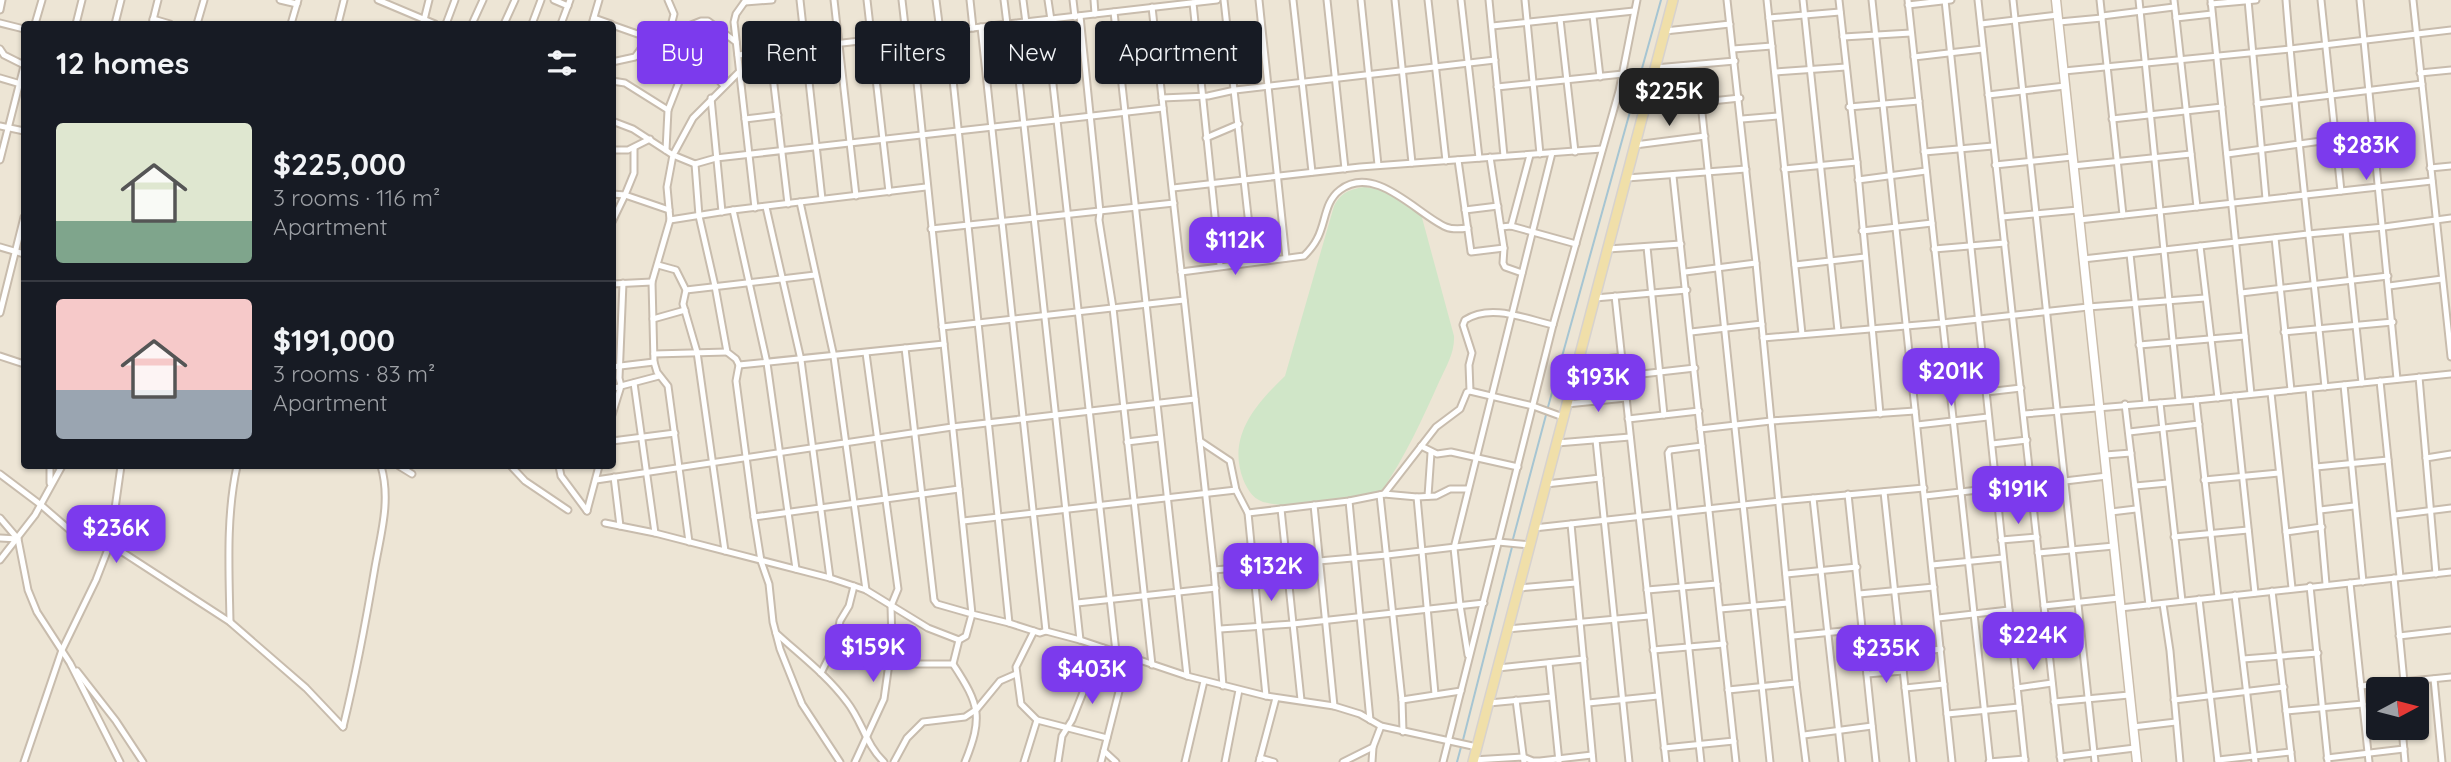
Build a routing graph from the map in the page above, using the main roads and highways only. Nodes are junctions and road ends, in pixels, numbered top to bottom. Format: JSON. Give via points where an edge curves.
{"nodes":[{"id":1,"x":1673,"y":0,"type":"edge"},
{"id":2,"x":1473,"y":761,"type":"edge"}],
"edges":[{"from":1,"to":2,"type":"main road"}]}
